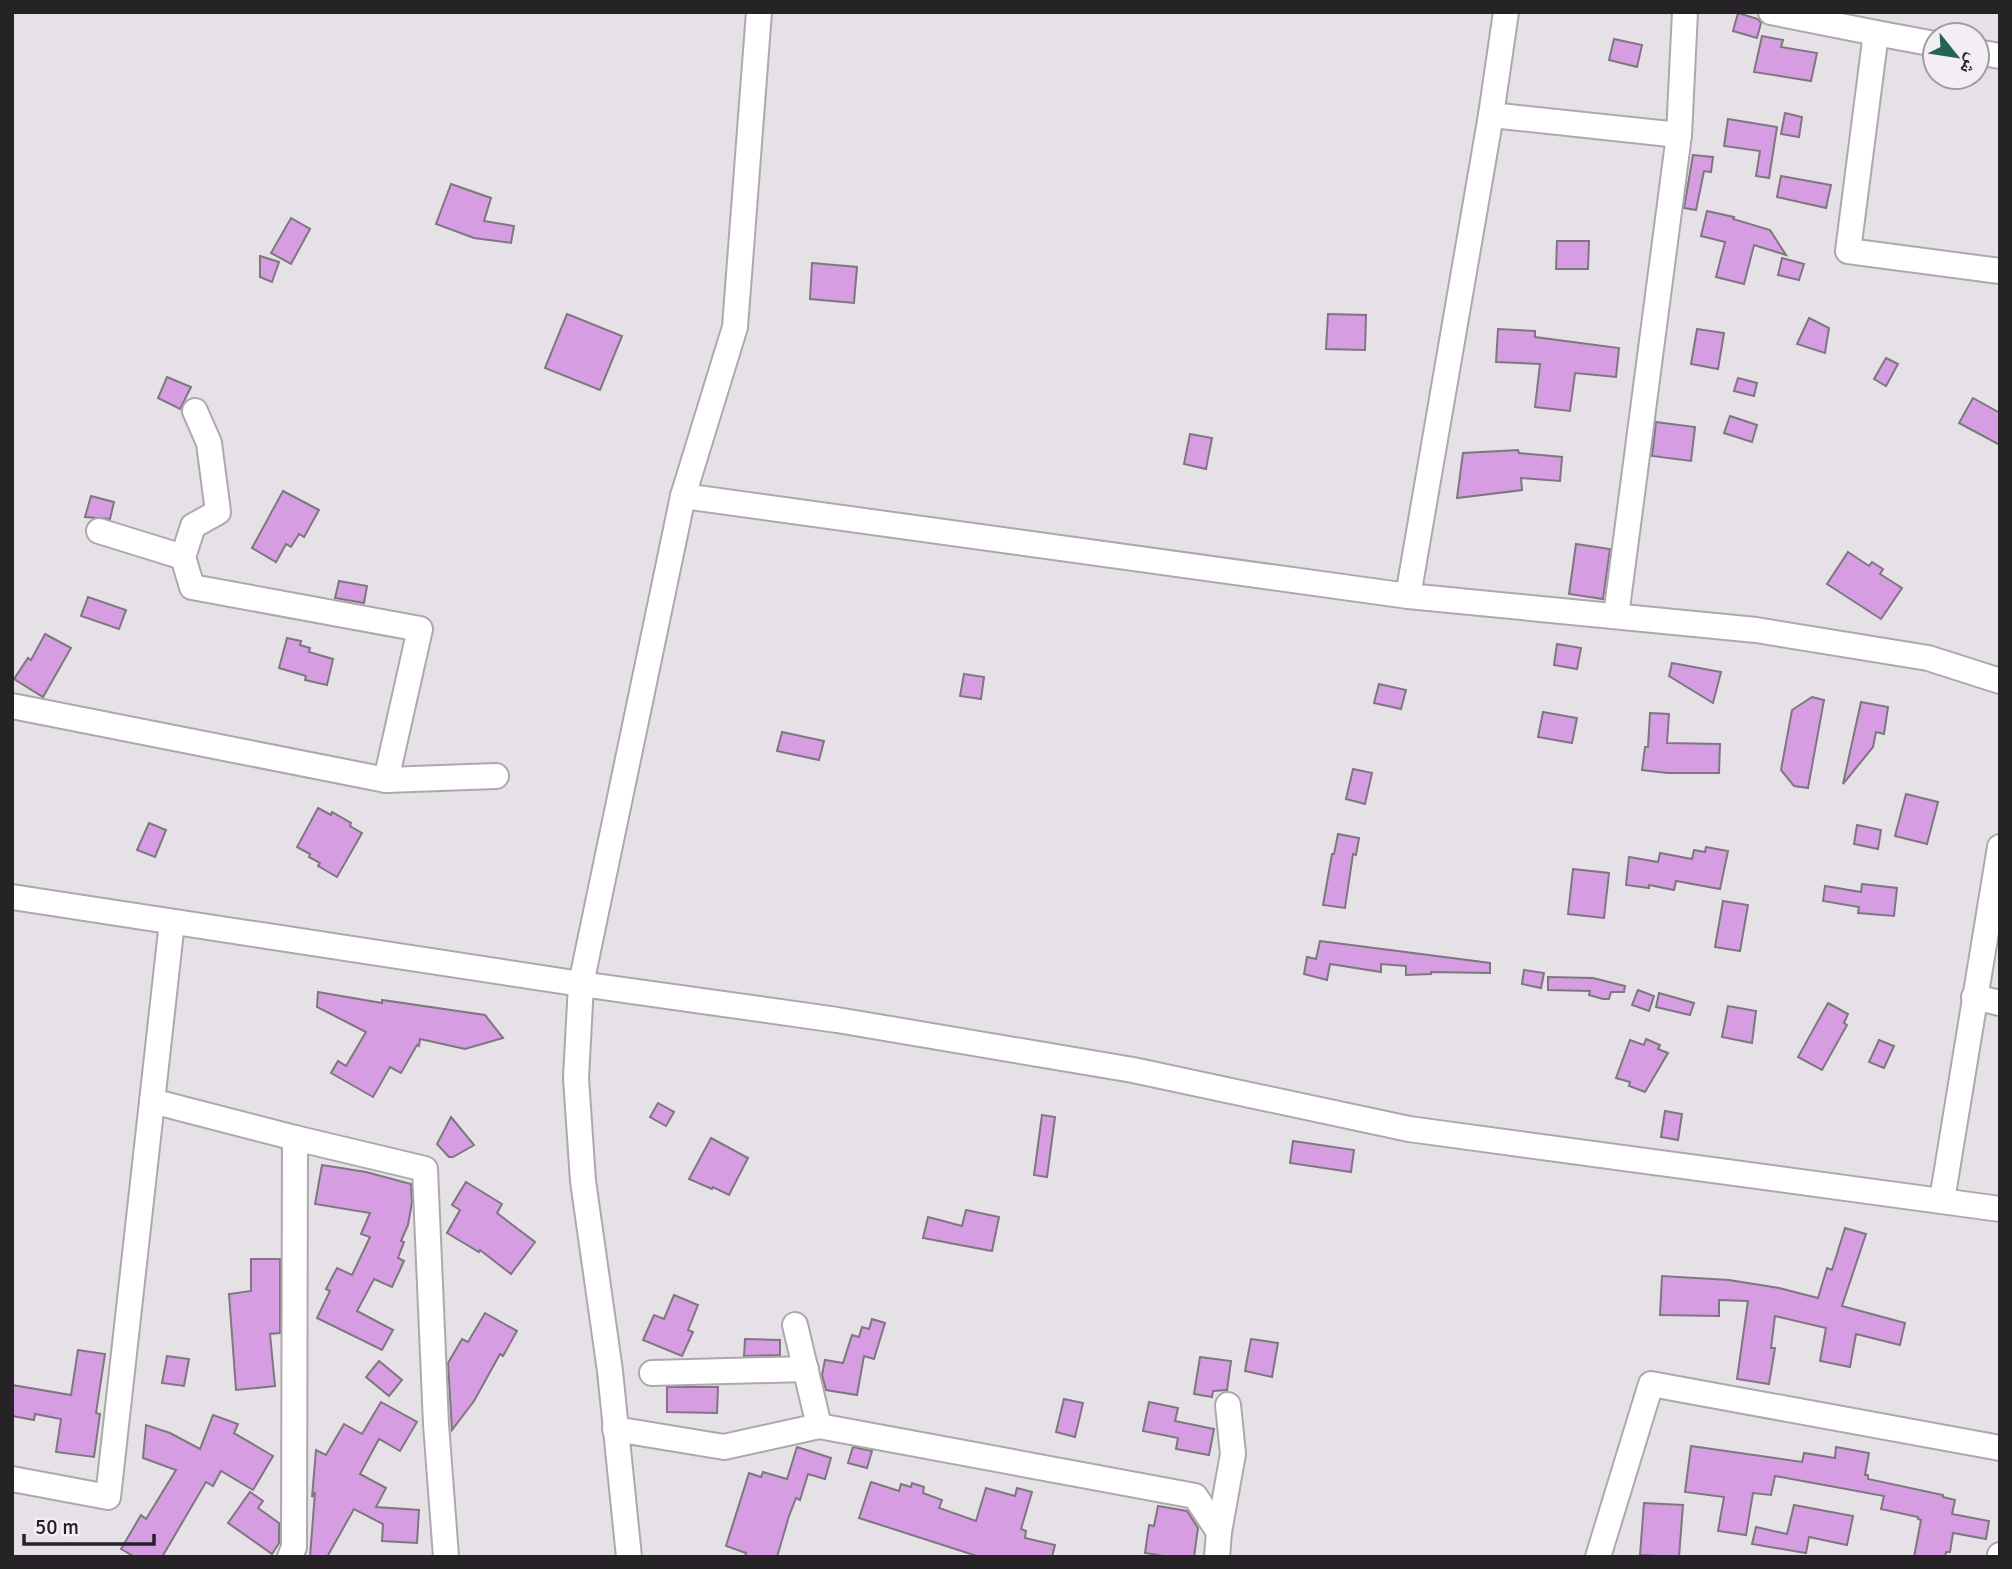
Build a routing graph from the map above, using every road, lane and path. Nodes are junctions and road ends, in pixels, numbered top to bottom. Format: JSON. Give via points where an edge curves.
{"nodes":[{"id":1,"x":759,"y":12,"type":"edge"},
{"id":2,"x":1506,"y":12,"type":"edge"},
{"id":3,"x":1685,"y":12,"type":"edge"},
{"id":4,"x":1771,"y":12,"type":"edge"},
{"id":5,"x":1876,"y":33,"type":"junction"},
{"id":6,"x":1921,"y":41,"type":"edge"},
{"id":7,"x":1491,"y":116,"type":"junction"},
{"id":8,"x":1679,"y":135,"type":"junction"},
{"id":9,"x":2000,"y":271,"type":"edge"},
{"id":10,"x":195,"y":411,"type":"dead end"},
{"id":11,"x":683,"y":496,"type":"junction"},
{"id":12,"x":99,"y":531,"type":"dead end"},
{"id":13,"x":183,"y":557,"type":"junction"},
{"id":14,"x":1408,"y":596,"type":"junction"},
{"id":15,"x":1616,"y":617,"type":"junction"},
{"id":16,"x":2000,"y":681,"type":"edge"},
{"id":17,"x":12,"y":706,"type":"edge"},
{"id":18,"x":496,"y":776,"type":"dead end"},
{"id":19,"x":386,"y":780,"type":"junction"},
{"id":20,"x":2000,"y":847,"type":"edge"},
{"id":21,"x":12,"y":897,"type":"edge"},
{"id":22,"x":172,"y":922,"type":"junction"},
{"id":23,"x":581,"y":984,"type":"junction"},
{"id":24,"x":1974,"y":997,"type":"junction"},
{"id":25,"x":2000,"y":1003,"type":"edge"},
{"id":26,"x":152,"y":1101,"type":"junction"},
{"id":27,"x":295,"y":1138,"type":"junction"},
{"id":28,"x":1942,"y":1200,"type":"junction"},
{"id":29,"x":2000,"y":1209,"type":"edge"},
{"id":30,"x":795,"y":1325,"type":"dead end"},
{"id":31,"x":806,"y":1369,"type":"junction"},
{"id":32,"x":652,"y":1373,"type":"dead end"},
{"id":33,"x":1228,"y":1405,"type":"dead end"},
{"id":34,"x":819,"y":1426,"type":"junction"},
{"id":35,"x":615,"y":1429,"type":"junction"},
{"id":36,"x":2000,"y":1448,"type":"edge"},
{"id":37,"x":12,"y":1479,"type":"edge"},
{"id":38,"x":1219,"y":1532,"type":"junction"},
{"id":39,"x":290,"y":1557,"type":"edge"},
{"id":40,"x":446,"y":1557,"type":"edge"},
{"id":41,"x":629,"y":1557,"type":"edge"},
{"id":42,"x":1216,"y":1557,"type":"edge"},
{"id":43,"x":1598,"y":1557,"type":"edge"}],
"edges":[{"from":1,"to":11,"type":"street","via":[[735,327]]},
{"from":2,"to":7,"type":"street"},
{"from":3,"to":8,"type":"street"},
{"from":4,"to":5,"type":"street"},
{"from":5,"to":6,"type":"street"},
{"from":5,"to":9,"type":"street","via":[[1848,251]]},
{"from":7,"to":8,"type":"street"},
{"from":7,"to":14,"type":"street"},
{"from":8,"to":15,"type":"street"},
{"from":10,"to":13,"type":"street","via":[[209,443],[218,512],[193,526]]},
{"from":11,"to":14,"type":"street"},
{"from":11,"to":23,"type":"street"},
{"from":12,"to":13,"type":"street"},
{"from":13,"to":19,"type":"street","via":[[192,587],[420,629]]},
{"from":14,"to":15,"type":"street"},
{"from":15,"to":16,"type":"street","via":[[1756,630],[1928,658]]},
{"from":17,"to":19,"type":"street"},
{"from":18,"to":19,"type":"street"},
{"from":20,"to":24,"type":"street"},
{"from":21,"to":22,"type":"street"},
{"from":22,"to":23,"type":"street"},
{"from":22,"to":26,"type":"street"},
{"from":23,"to":28,"type":"street","via":[[837,1020],[1133,1070],[1409,1129]]},
{"from":23,"to":35,"type":"street","via":[[576,1078],[582,1168]]},
{"from":24,"to":25,"type":"street"},
{"from":24,"to":28,"type":"street"},
{"from":26,"to":27,"type":"street"},
{"from":26,"to":37,"type":"street","via":[[108,1497]]},
{"from":27,"to":39,"type":"street","via":[[295,1547]]},
{"from":27,"to":40,"type":"street","via":[[425,1169]]},
{"from":28,"to":29,"type":"street"},
{"from":30,"to":31,"type":"street"},
{"from":31,"to":32,"type":"street"},
{"from":31,"to":34,"type":"street"},
{"from":33,"to":38,"type":"street","via":[[1233,1454]]},
{"from":34,"to":35,"type":"street","via":[[724,1447]]},
{"from":34,"to":38,"type":"street","via":[[1195,1496]]},
{"from":35,"to":41,"type":"street"},
{"from":36,"to":43,"type":"street","via":[[1651,1384]]},
{"from":38,"to":42,"type":"street"}]}
